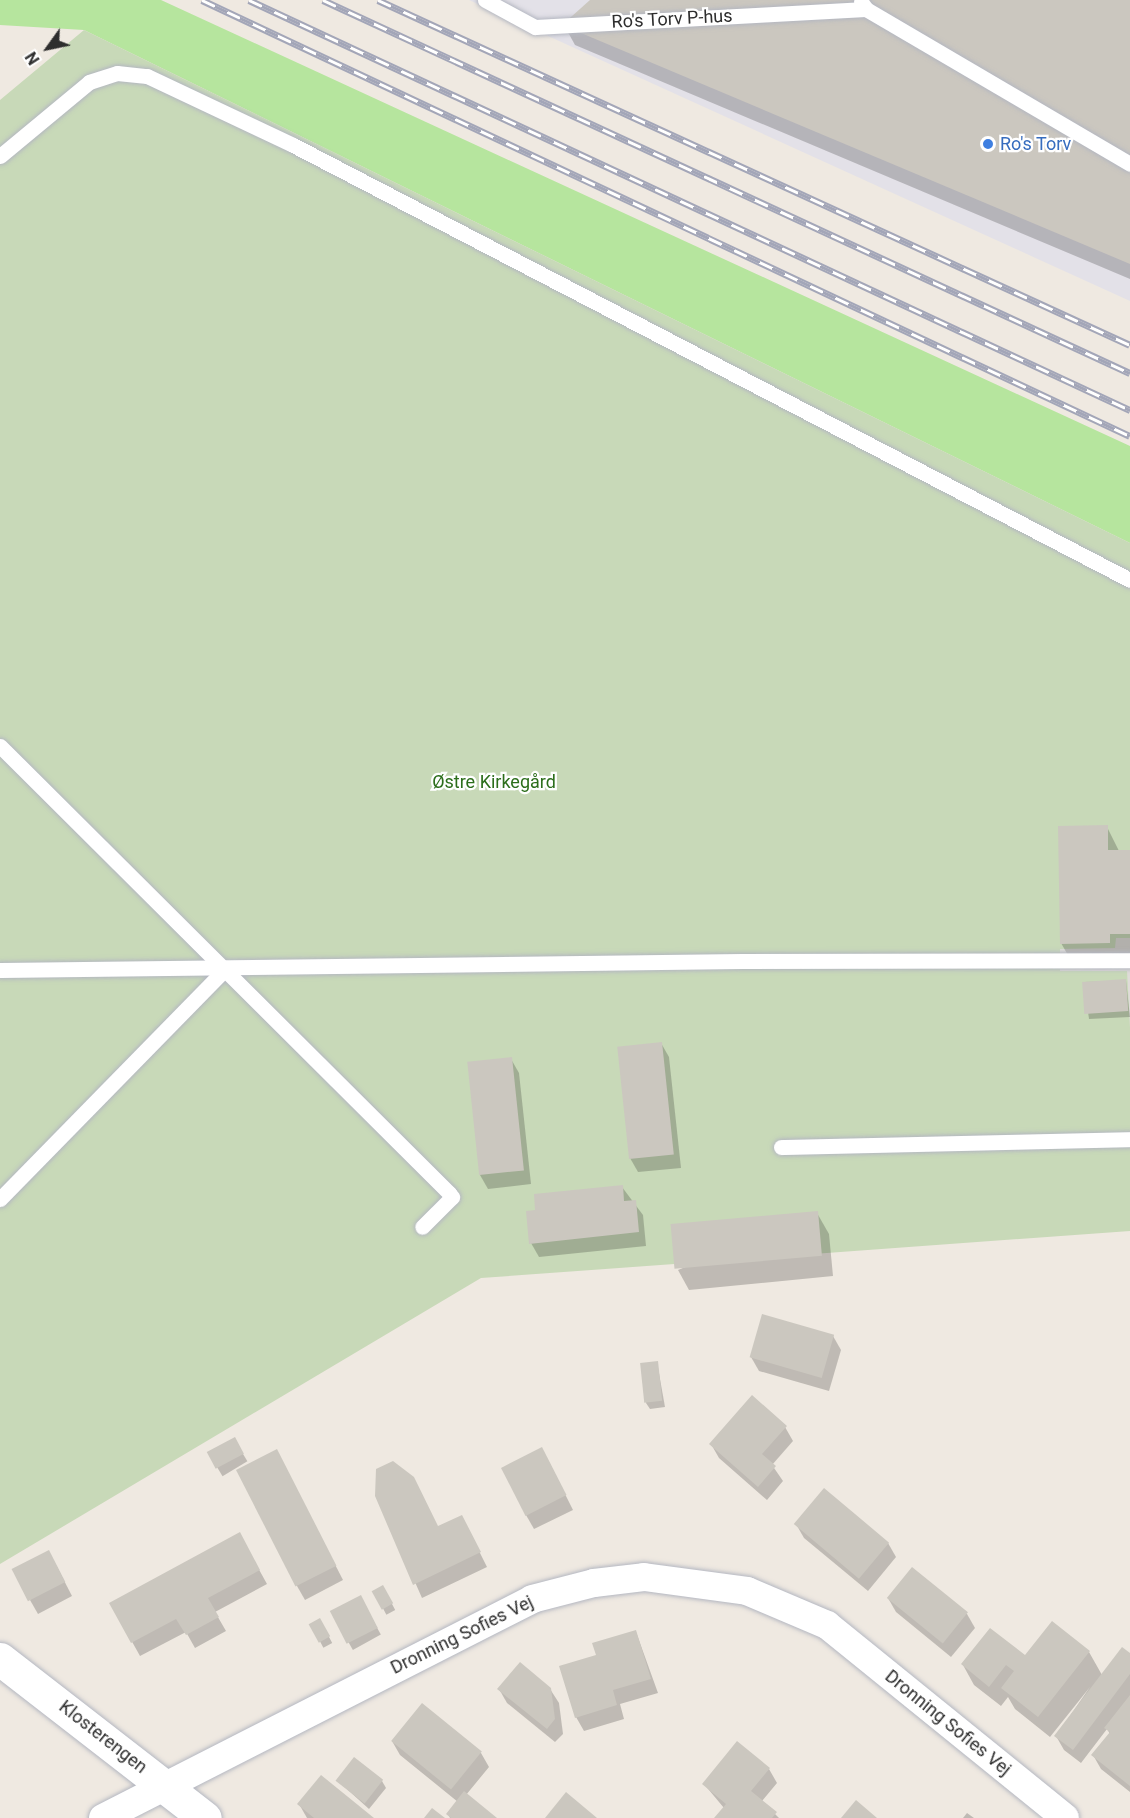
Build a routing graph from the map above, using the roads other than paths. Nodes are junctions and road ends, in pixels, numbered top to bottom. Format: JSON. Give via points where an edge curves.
{"nodes":[{"id":1,"x":484,"y":0,"type":"edge"},
{"id":2,"x":863,"y":5,"type":"edge"},
{"id":3,"x":0,"y":156,"type":"edge"},
{"id":4,"x":1130,"y":164,"type":"edge"},
{"id":5,"x":1130,"y":580,"type":"edge"},
{"id":6,"x":0,"y":746,"type":"edge"},
{"id":7,"x":1130,"y":960,"type":"edge"},
{"id":8,"x":226,"y":968,"type":"junction"},
{"id":9,"x":0,"y":970,"type":"edge"},
{"id":10,"x":1130,"y":1139,"type":"edge"},
{"id":11,"x":781,"y":1147,"type":"dead end"},
{"id":12,"x":0,"y":1199,"type":"edge"},
{"id":13,"x":422,"y":1227,"type":"dead end"},
{"id":14,"x":0,"y":1659,"type":"edge"},
{"id":15,"x":164,"y":1784,"type":"junction"},
{"id":16,"x":104,"y":1818,"type":"edge"},
{"id":17,"x":205,"y":1818,"type":"edge"},
{"id":18,"x":1065,"y":1818,"type":"edge"}],
"edges":[{"from":1,"to":2,"type":"lane","name":"Ro's Torv P-hus","via":[[535,27]]},
{"from":2,"to":4,"type":"lane","name":"Ro's Torv P-hus"},
{"from":3,"to":5,"type":"lane","via":[[89,82],[117,73],[147,75],[304,150]]},
{"from":6,"to":8,"type":"lane"},
{"from":7,"to":8,"type":"lane"},
{"from":8,"to":9,"type":"lane"},
{"from":8,"to":12,"type":"lane"},
{"from":8,"to":13,"type":"lane","via":[[452,1197]]},
{"from":10,"to":11,"type":"lane"},
{"from":14,"to":15,"type":"street","name":"Klosterengen"},
{"from":15,"to":16,"type":"street","name":"Dronning Sofies Vej"},
{"from":15,"to":17,"type":"street","name":"Klosterengen"},
{"from":15,"to":18,"type":"street","name":"Dronning Sofies Vej","via":[[532,1599],[594,1583],[644,1577],[747,1591],[827,1625]]}]}
